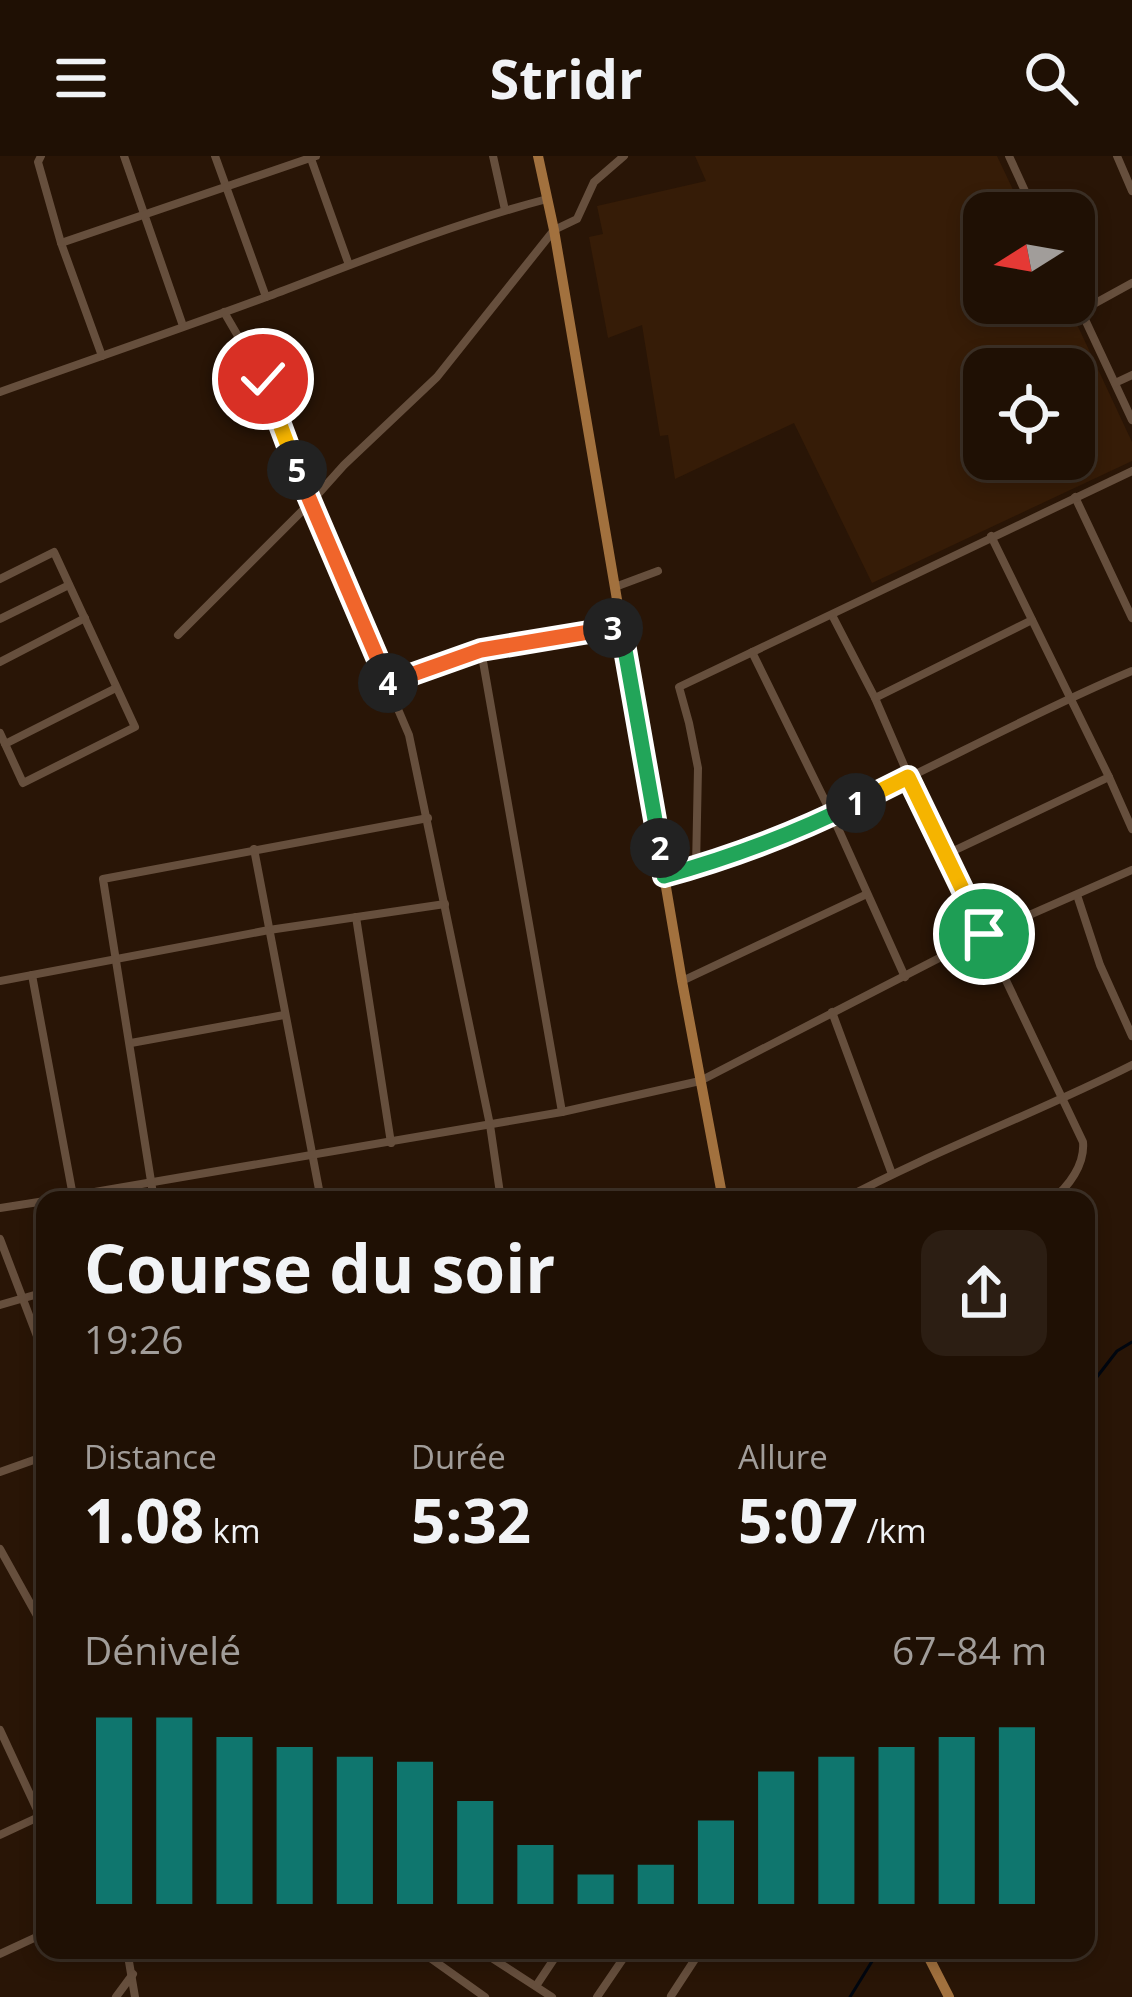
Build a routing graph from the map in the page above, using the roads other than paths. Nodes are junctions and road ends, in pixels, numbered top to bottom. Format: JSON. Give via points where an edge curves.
{"nodes":[{"id":1,"x":41,"y":156,"type":"edge"},
{"id":2,"x":124,"y":156,"type":"edge"},
{"id":3,"x":215,"y":156,"type":"edge"},
{"id":4,"x":493,"y":156,"type":"edge"},
{"id":5,"x":538,"y":156,"type":"edge"},
{"id":6,"x":624,"y":156,"type":"edge"},
{"id":7,"x":1009,"y":156,"type":"edge"},
{"id":8,"x":1117,"y":156,"type":"edge"},
{"id":9,"x":312,"y":157,"type":"edge"},
{"id":10,"x":226,"y":187,"type":"junction"},
{"id":11,"x":1132,"y":190,"type":"edge"},
{"id":12,"x":1025,"y":192,"type":"edge"},
{"id":13,"x":547,"y":199,"type":"junction"},
{"id":14,"x":505,"y":210,"type":"junction"},
{"id":15,"x":144,"y":217,"type":"junction"},
{"id":16,"x":554,"y":230,"type":"junction"},
{"id":17,"x":62,"y":243,"type":"junction"},
{"id":18,"x":349,"y":265,"type":"junction"},
{"id":19,"x":1132,"y":283,"type":"edge"},
{"id":20,"x":266,"y":297,"type":"junction"},
{"id":21,"x":1095,"y":303,"type":"edge"},
{"id":22,"x":224,"y":312,"type":"junction"},
{"id":23,"x":1087,"y":324,"type":"edge"},
{"id":24,"x":183,"y":326,"type":"junction"},
{"id":25,"x":102,"y":356,"type":"junction"},
{"id":26,"x":1132,"y":375,"type":"edge"},
{"id":27,"x":1115,"y":383,"type":"junction"},
{"id":28,"x":0,"y":392,"type":"edge"},
{"id":29,"x":1132,"y":420,"type":"edge"},
{"id":30,"x":1132,"y":471,"type":"edge"},
{"id":31,"x":1075,"y":497,"type":"junction"},
{"id":32,"x":310,"y":503,"type":"junction"},
{"id":33,"x":991,"y":536,"type":"junction"},
{"id":34,"x":658,"y":571,"type":"dead end"},
{"id":35,"x":0,"y":579,"type":"edge"},
{"id":36,"x":69,"y":585,"type":"junction"},
{"id":37,"x":614,"y":588,"type":"junction"},
{"id":38,"x":832,"y":615,"type":"junction"},
{"id":39,"x":1132,"y":617,"type":"edge"},
{"id":40,"x":86,"y":618,"type":"junction"},
{"id":41,"x":0,"y":620,"type":"edge"},
{"id":42,"x":1032,"y":620,"type":"junction"},
{"id":43,"x":621,"y":627,"type":"junction"},
{"id":44,"x":178,"y":634,"type":"dead end"},
{"id":45,"x":481,"y":650,"type":"junction"},
{"id":46,"x":752,"y":652,"type":"junction"},
{"id":47,"x":0,"y":662,"type":"edge"},
{"id":48,"x":1132,"y":671,"type":"edge"},
{"id":49,"x":386,"y":683,"type":"junction"},
{"id":50,"x":116,"y":688,"type":"junction"},
{"id":51,"x":1070,"y":697,"type":"junction"},
{"id":52,"x":875,"y":698,"type":"junction"},
{"id":53,"x":0,"y":733,"type":"edge"},
{"id":54,"x":5,"y":744,"type":"junction"},
{"id":55,"x":908,"y":777,"type":"junction"},
{"id":56,"x":1109,"y":777,"type":"junction"},
{"id":57,"x":832,"y":815,"type":"junction"},
{"id":58,"x":428,"y":818,"type":"junction"},
{"id":59,"x":1132,"y":829,"type":"edge"},
{"id":60,"x":254,"y":849,"type":"junction"},
{"id":61,"x":947,"y":854,"type":"junction"},
{"id":62,"x":696,"y":867,"type":"junction"},
{"id":63,"x":1132,"y":870,"type":"edge"},
{"id":64,"x":664,"y":876,"type":"junction"},
{"id":65,"x":867,"y":894,"type":"junction"},
{"id":66,"x":1077,"y":895,"type":"junction"},
{"id":67,"x":445,"y":904,"type":"junction"},
{"id":68,"x":356,"y":917,"type":"junction"},
{"id":69,"x":269,"y":930,"type":"junction"},
{"id":70,"x":984,"y":934,"type":"junction"},
{"id":71,"x":117,"y":960,"type":"junction"},
{"id":72,"x":32,"y":975,"type":"junction"},
{"id":73,"x":905,"y":977,"type":"junction"},
{"id":74,"x":0,"y":981,"type":"edge"},
{"id":75,"x":682,"y":982,"type":"junction"},
{"id":76,"x":832,"y":1012,"type":"junction"},
{"id":77,"x":284,"y":1015,"type":"junction"},
{"id":78,"x":1132,"y":1036,"type":"edge"},
{"id":79,"x":130,"y":1043,"type":"junction"},
{"id":80,"x":1132,"y":1065,"type":"edge"},
{"id":81,"x":700,"y":1081,"type":"junction"},
{"id":82,"x":1061,"y":1100,"type":"junction"},
{"id":83,"x":562,"y":1112,"type":"junction"},
{"id":84,"x":490,"y":1125,"type":"junction"},
{"id":85,"x":391,"y":1143,"type":"junction"},
{"id":86,"x":313,"y":1155,"type":"junction"},
{"id":87,"x":892,"y":1174,"type":"junction"},
{"id":88,"x":150,"y":1183,"type":"junction"},
{"id":89,"x":72,"y":1191,"type":"edge"},
{"id":90,"x":103,"y":1191,"type":"edge"},
{"id":91,"x":152,"y":1191,"type":"edge"},
{"id":92,"x":319,"y":1191,"type":"edge"},
{"id":93,"x":500,"y":1191,"type":"edge"},
{"id":94,"x":721,"y":1191,"type":"edge"},
{"id":95,"x":859,"y":1191,"type":"edge"},
{"id":96,"x":1060,"y":1191,"type":"edge"},
{"id":97,"x":36,"y":1202,"type":"edge"},
{"id":98,"x":0,"y":1208,"type":"edge"},
{"id":99,"x":0,"y":1239,"type":"edge"},
{"id":100,"x":36,"y":1294,"type":"edge"},
{"id":101,"x":22,"y":1296,"type":"junction"},
{"id":102,"x":0,"y":1304,"type":"edge"},
{"id":103,"x":36,"y":1333,"type":"edge"},
{"id":104,"x":36,"y":1459,"type":"edge"},
{"id":105,"x":0,"y":1472,"type":"edge"},
{"id":106,"x":0,"y":1549,"type":"edge"},
{"id":107,"x":36,"y":1614,"type":"edge"},
{"id":108,"x":0,"y":1731,"type":"edge"},
{"id":109,"x":36,"y":1803,"type":"edge"},
{"id":110,"x":36,"y":1818,"type":"edge"},
{"id":111,"x":0,"y":1835,"type":"edge"},
{"id":112,"x":36,"y":1937,"type":"edge"},
{"id":113,"x":0,"y":1954,"type":"edge"},
{"id":114,"x":130,"y":1959,"type":"edge"},
{"id":115,"x":431,"y":1959,"type":"edge"},
{"id":116,"x":493,"y":1959,"type":"edge"},
{"id":117,"x":554,"y":1959,"type":"edge"},
{"id":118,"x":623,"y":1959,"type":"edge"},
{"id":119,"x":695,"y":1959,"type":"edge"},
{"id":120,"x":930,"y":1959,"type":"edge"},
{"id":121,"x":133,"y":1974,"type":"junction"},
{"id":122,"x":536,"y":1986,"type":"junction"},
{"id":123,"x":671,"y":1996,"type":"edge"},
{"id":124,"x":116,"y":1997,"type":"edge"},
{"id":125,"x":135,"y":1997,"type":"edge"},
{"id":126,"x":485,"y":1997,"type":"edge"},
{"id":127,"x":552,"y":1997,"type":"edge"},
{"id":128,"x":598,"y":1997,"type":"edge"},
{"id":129,"x":949,"y":1997,"type":"edge"}],
"edges":[{"from":1,"to":17,"type":"street"},
{"from":2,"to":15,"type":"street"},
{"from":3,"to":10,"type":"street"},
{"from":4,"to":14,"type":"street"},
{"from":5,"to":13,"type":"main road"},
{"from":6,"to":16,"type":"street","via":[[594,182],[577,219]]},
{"from":7,"to":12,"type":"street"},
{"from":8,"to":11,"type":"street"},
{"from":9,"to":10,"type":"street"},
{"from":9,"to":18,"type":"street"},
{"from":10,"to":15,"type":"street"},
{"from":10,"to":20,"type":"street"},
{"from":13,"to":14,"type":"street"},
{"from":13,"to":16,"type":"main road"},
{"from":14,"to":18,"type":"street"},
{"from":15,"to":17,"type":"street"},
{"from":15,"to":24,"type":"street"},
{"from":16,"to":32,"type":"street","via":[[437,376]]},
{"from":16,"to":37,"type":"main road"},
{"from":17,"to":25,"type":"street"},
{"from":18,"to":20,"type":"street"},
{"from":19,"to":21,"type":"street"},
{"from":20,"to":22,"type":"street"},
{"from":22,"to":24,"type":"street"},
{"from":22,"to":32,"type":"street","via":[[263,379]]},
{"from":23,"to":27,"type":"street"},
{"from":24,"to":25,"type":"street"},
{"from":25,"to":28,"type":"street"},
{"from":26,"to":27,"type":"street"},
{"from":27,"to":29,"type":"street"},
{"from":30,"to":31,"type":"street"},
{"from":31,"to":33,"type":"street"},
{"from":31,"to":39,"type":"street"},
{"from":32,"to":44,"type":"street"},
{"from":32,"to":49,"type":"street"},
{"from":33,"to":38,"type":"street"},
{"from":33,"to":42,"type":"street"},
{"from":34,"to":37,"type":"street"},
{"from":35,"to":36,"type":"street","via":[[54,552]]},
{"from":36,"to":40,"type":"street"},
{"from":36,"to":41,"type":"street"},
{"from":37,"to":43,"type":"main road"},
{"from":38,"to":46,"type":"street"},
{"from":38,"to":52,"type":"street"},
{"from":40,"to":47,"type":"street"},
{"from":40,"to":50,"type":"street"},
{"from":42,"to":51,"type":"street"},
{"from":42,"to":52,"type":"street"},
{"from":43,"to":45,"type":"street"},
{"from":43,"to":64,"type":"main road"},
{"from":45,"to":49,"type":"street"},
{"from":45,"to":83,"type":"street"},
{"from":46,"to":57,"type":"street"},
{"from":46,"to":62,"type":"street","via":[[679,687],[698,768]]},
{"from":48,"to":51,"type":"street"},
{"from":49,"to":58,"type":"street","via":[[409,735]]},
{"from":50,"to":54,"type":"street"},
{"from":50,"to":54,"type":"street","via":[[136,727],[23,783]]},
{"from":51,"to":55,"type":"street"},
{"from":51,"to":56,"type":"street"},
{"from":52,"to":55,"type":"street"},
{"from":53,"to":54,"type":"street"},
{"from":55,"to":57,"type":"street"},
{"from":55,"to":61,"type":"street"},
{"from":56,"to":59,"type":"street"},
{"from":56,"to":61,"type":"street"},
{"from":57,"to":62,"type":"street"},
{"from":57,"to":65,"type":"street"},
{"from":58,"to":60,"type":"street"},
{"from":58,"to":67,"type":"street"},
{"from":60,"to":69,"type":"street"},
{"from":60,"to":71,"type":"street","via":[[104,879]]},
{"from":61,"to":70,"type":"street"},
{"from":62,"to":64,"type":"street"},
{"from":63,"to":66,"type":"street"},
{"from":64,"to":75,"type":"main road"},
{"from":65,"to":73,"type":"street"},
{"from":65,"to":75,"type":"street"},
{"from":66,"to":70,"type":"street"},
{"from":66,"to":78,"type":"street"},
{"from":67,"to":68,"type":"street"},
{"from":67,"to":84,"type":"street"},
{"from":68,"to":69,"type":"street"},
{"from":68,"to":85,"type":"street"},
{"from":69,"to":71,"type":"street"},
{"from":69,"to":77,"type":"street"},
{"from":70,"to":73,"type":"street"},
{"from":70,"to":82,"type":"street"},
{"from":71,"to":72,"type":"street"},
{"from":71,"to":79,"type":"street"},
{"from":72,"to":74,"type":"street"},
{"from":72,"to":89,"type":"street"},
{"from":73,"to":76,"type":"street"},
{"from":75,"to":81,"type":"main road"},
{"from":76,"to":81,"type":"street"},
{"from":76,"to":87,"type":"street"},
{"from":77,"to":79,"type":"street"},
{"from":77,"to":86,"type":"street"},
{"from":79,"to":88,"type":"street"},
{"from":80,"to":82,"type":"street"},
{"from":81,"to":83,"type":"street"},
{"from":81,"to":94,"type":"main road"},
{"from":82,"to":87,"type":"street"},
{"from":82,"to":96,"type":"street","via":[[1084,1156]]},
{"from":83,"to":84,"type":"street"},
{"from":84,"to":85,"type":"street"},
{"from":84,"to":93,"type":"street"},
{"from":85,"to":86,"type":"street"},
{"from":86,"to":88,"type":"street"},
{"from":86,"to":92,"type":"street"},
{"from":87,"to":95,"type":"street"},
{"from":88,"to":90,"type":"street"},
{"from":88,"to":91,"type":"street"},
{"from":97,"to":98,"type":"street"},
{"from":99,"to":101,"type":"street"},
{"from":100,"to":101,"type":"street"},
{"from":101,"to":102,"type":"street"},
{"from":101,"to":103,"type":"street"},
{"from":104,"to":105,"type":"street"},
{"from":106,"to":107,"type":"street"},
{"from":108,"to":109,"type":"street"},
{"from":110,"to":111,"type":"street"},
{"from":112,"to":113,"type":"street"},
{"from":114,"to":121,"type":"street"},
{"from":115,"to":126,"type":"street"},
{"from":116,"to":122,"type":"street"},
{"from":117,"to":122,"type":"street"},
{"from":118,"to":128,"type":"street"},
{"from":119,"to":123,"type":"street"},
{"from":120,"to":129,"type":"main road"},
{"from":121,"to":124,"type":"street"},
{"from":121,"to":125,"type":"street"},
{"from":122,"to":127,"type":"street"}]}
